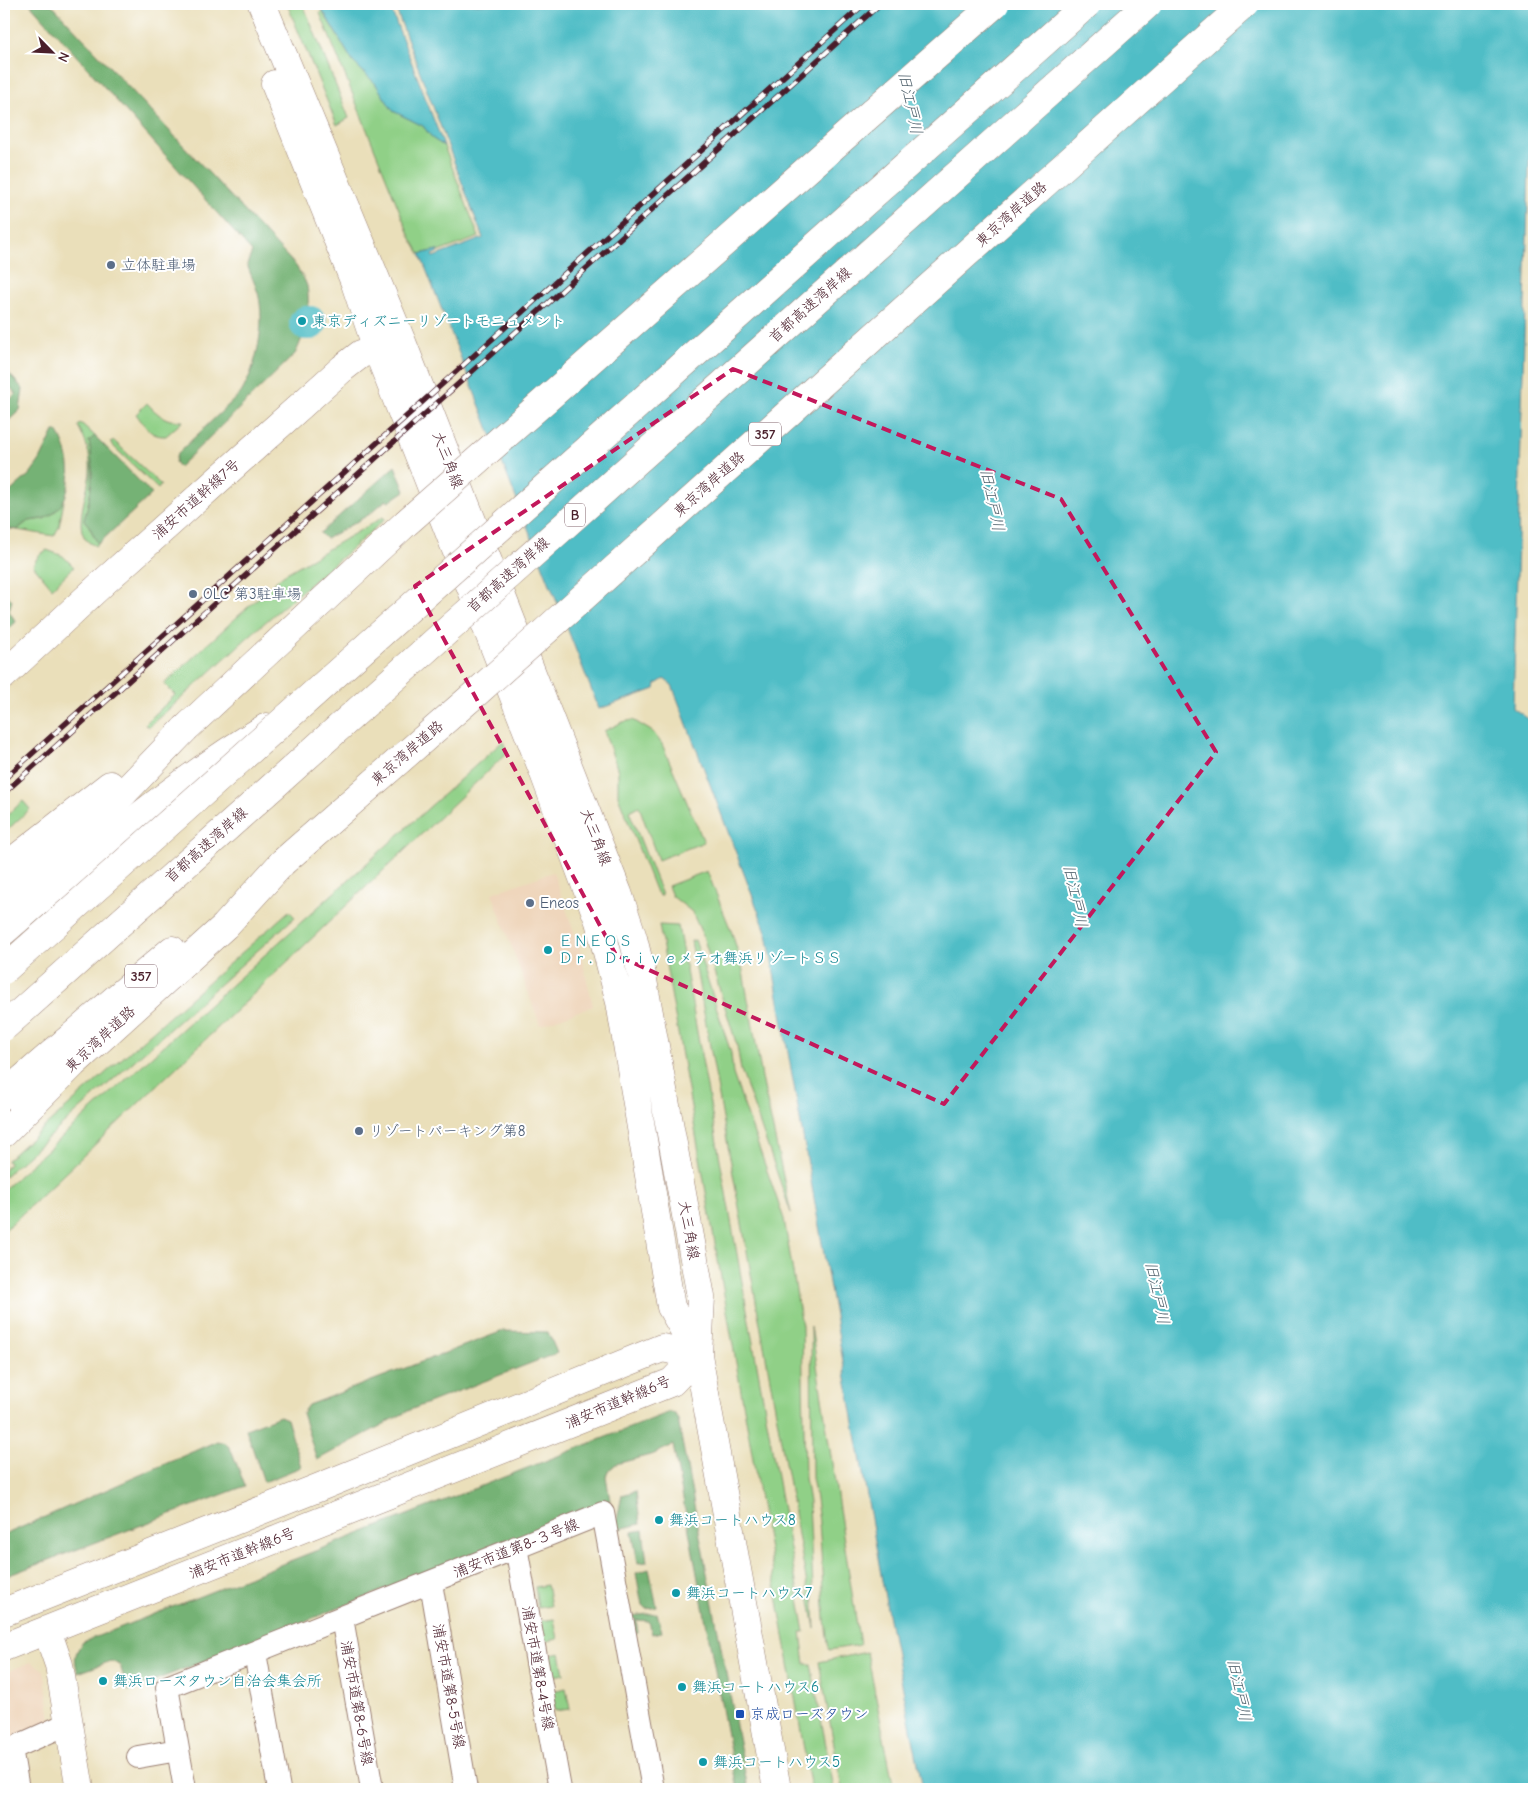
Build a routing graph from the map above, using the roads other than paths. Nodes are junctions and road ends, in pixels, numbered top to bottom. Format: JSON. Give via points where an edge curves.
{"nodes":[{"id":1,"x":242,"y":4,"type":"edge"},
{"id":2,"x":262,"y":4,"type":"edge"},
{"id":3,"x":995,"y":4,"type":"edge"},
{"id":4,"x":1087,"y":4,"type":"edge"},
{"id":5,"x":1148,"y":4,"type":"edge"},
{"id":6,"x":1245,"y":4,"type":"edge"},
{"id":7,"x":389,"y":346,"type":"junction"},
{"id":8,"x":4,"y":676,"type":"edge"},
{"id":9,"x":302,"y":706,"type":"junction"},
{"id":10,"x":185,"y":729,"type":"junction"},
{"id":11,"x":283,"y":862,"type":"junction"},
{"id":12,"x":4,"y":868,"type":"edge"},
{"id":13,"x":4,"y":903,"type":"edge"},
{"id":14,"x":4,"y":931,"type":"edge"},
{"id":15,"x":4,"y":970,"type":"edge"},
{"id":16,"x":4,"y":1027,"type":"edge"},
{"id":17,"x":4,"y":1095,"type":"edge"},
{"id":18,"x":4,"y":1133,"type":"edge"},
{"id":19,"x":698,"y":1355,"type":"junction"},
{"id":20,"x":516,"y":1547,"type":"junction"},
{"id":21,"x":431,"y":1583,"type":"junction"},
{"id":22,"x":4,"y":1612,"type":"edge"},
{"id":23,"x":342,"y":1618,"type":"junction"},
{"id":24,"x":47,"y":1630,"type":"junction"},
{"id":25,"x":4,"y":1647,"type":"edge"},
{"id":26,"x":255,"y":1653,"type":"junction"},
{"id":27,"x":69,"y":1723,"type":"junction"},
{"id":28,"x":8,"y":1750,"type":"edge"},
{"id":29,"x":178,"y":1750,"type":"junction"},
{"id":30,"x":138,"y":1757,"type":"dead end"},
{"id":31,"x":18,"y":1789,"type":"edge"},
{"id":32,"x":80,"y":1789,"type":"edge"},
{"id":33,"x":185,"y":1789,"type":"edge"},
{"id":34,"x":279,"y":1789,"type":"edge"},
{"id":35,"x":372,"y":1789,"type":"edge"},
{"id":36,"x":466,"y":1789,"type":"edge"},
{"id":37,"x":560,"y":1789,"type":"edge"},
{"id":38,"x":653,"y":1789,"type":"edge"},
{"id":39,"x":777,"y":1789,"type":"edge"}],
"edges":[{"from":1,"to":7,"type":"main road","via":[[355,283]]},
{"from":2,"to":7,"type":"main road"},
{"from":3,"to":10,"type":"main road","bridge":true,"via":[[414,516]]},
{"from":4,"to":9,"type":"main road","bridge":true},
{"from":5,"to":16,"type":"main road","name":"首都高速湾岸線","number":"B","bridge":true},
{"from":6,"to":11,"type":"main road","name":"東京湾岸道路","number":"357","bridge":true,"via":[[474,695]]},
{"from":7,"to":8,"type":"main road","name":"浦安市道幹線7号","via":[[361,354],[344,368],[105,581]]},
{"from":7,"to":19,"type":"main road","name":"大三角線","via":[[634,938],[701,1298]]},
{"from":9,"to":14,"type":"main road","bridge":true,"via":[[227,750]]},
{"from":9,"to":15,"type":"main road","bridge":true},
{"from":10,"to":12,"type":"main road"},
{"from":10,"to":13,"type":"main road","via":[[115,802]]},
{"from":11,"to":17,"type":"main road","name":"東京湾岸道路","number":"357","via":[[214,914]]},
{"from":11,"to":18,"type":"main road","name":"東京湾岸道路","number":"357","via":[[225,926],[73,1064]]},
{"from":19,"to":22,"type":"main road","via":[[662,1348]]},
{"from":19,"to":24,"type":"main road","name":"浦安市道幹線6号","via":[[672,1382]]},
{"from":19,"to":39,"type":"main road","name":"大三角線"},
{"from":20,"to":21,"type":"street","name":"浦安市道第8-３号線"},
{"from":20,"to":37,"type":"street","name":"浦安市道第8-4号線"},
{"from":20,"to":38,"type":"street","name":"浦安市道第8-３号線","via":[[604,1513]]},
{"from":21,"to":23,"type":"street","name":"浦安市道第8-３号線"},
{"from":21,"to":36,"type":"street","name":"浦安市道第8-5号線"},
{"from":23,"to":26,"type":"street","name":"浦安市道第8-３号線"},
{"from":23,"to":35,"type":"street","name":"浦安市道第8-6号線"},
{"from":24,"to":25,"type":"main road","name":"浦安市道幹線6号"},
{"from":24,"to":27,"type":"main road","via":[[59,1665]]},
{"from":26,"to":29,"type":"street","name":"浦安市道第8-３号線","via":[[167,1687]]},
{"from":26,"to":34,"type":"street"},
{"from":27,"to":28,"type":"street"},
{"from":27,"to":32,"type":"main road"},
{"from":28,"to":31,"type":"street"},
{"from":29,"to":30,"type":"street"},
{"from":29,"to":33,"type":"street"}]}
